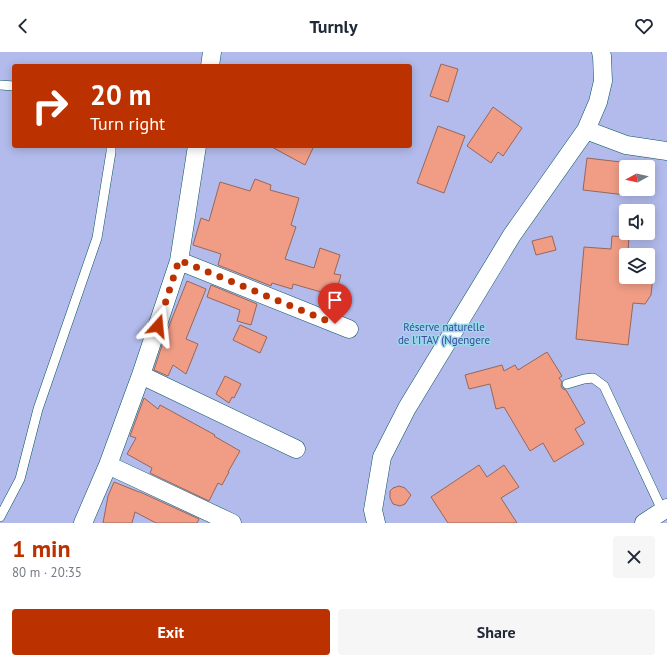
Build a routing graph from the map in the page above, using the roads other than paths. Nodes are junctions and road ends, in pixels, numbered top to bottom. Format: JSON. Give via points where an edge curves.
{"nodes":[{"id":1,"x":212,"y":52,"type":"edge"},
{"id":2,"x":600,"y":52,"type":"edge"},
{"id":3,"x":210,"y":64,"type":"edge"},
{"id":4,"x":0,"y":84,"type":"edge"},
{"id":5,"x":12,"y":86,"type":"edge"},
{"id":6,"x":586,"y":130,"type":"junction"},
{"id":7,"x":110,"y":148,"type":"edge"},
{"id":8,"x":197,"y":148,"type":"edge"},
{"id":9,"x":667,"y":151,"type":"edge"},
{"id":10,"x":179,"y":260,"type":"junction"},
{"id":11,"x":349,"y":329,"type":"dead end"},
{"id":12,"x":141,"y":375,"type":"junction"},
{"id":13,"x":567,"y":384,"type":"dead end"},
{"id":14,"x":296,"y":449,"type":"dead end"},
{"id":15,"x":108,"y":465,"type":"junction"},
{"id":16,"x":665,"y":509,"type":"edge"},
{"id":17,"x":0,"y":517,"type":"edge"},
{"id":18,"x":83,"y":523,"type":"edge"},
{"id":19,"x":232,"y":523,"type":"edge"},
{"id":20,"x":376,"y":523,"type":"edge"},
{"id":21,"x":644,"y":523,"type":"edge"}],
"edges":[{"from":1,"to":3,"type":"street"},
{"from":2,"to":6,"type":"street","via":[[603,81],[598,102]]},
{"from":4,"to":5,"type":"lane"},
{"from":6,"to":9,"type":"street","via":[[626,145]]},
{"from":6,"to":20,"type":"street","via":[[512,235],[407,408],[382,457],[373,510]]},
{"from":7,"to":17,"type":"lane","via":[[97,238],[38,409],[20,479]]},
{"from":8,"to":10,"type":"street"},
{"from":10,"to":11,"type":"street"},
{"from":10,"to":12,"type":"street"},
{"from":12,"to":14,"type":"street"},
{"from":12,"to":15,"type":"street"},
{"from":13,"to":16,"type":"lane","via":[[593,378],[604,386]]},
{"from":15,"to":18,"type":"street"},
{"from":15,"to":19,"type":"street"},
{"from":16,"to":21,"type":"street"}]}
